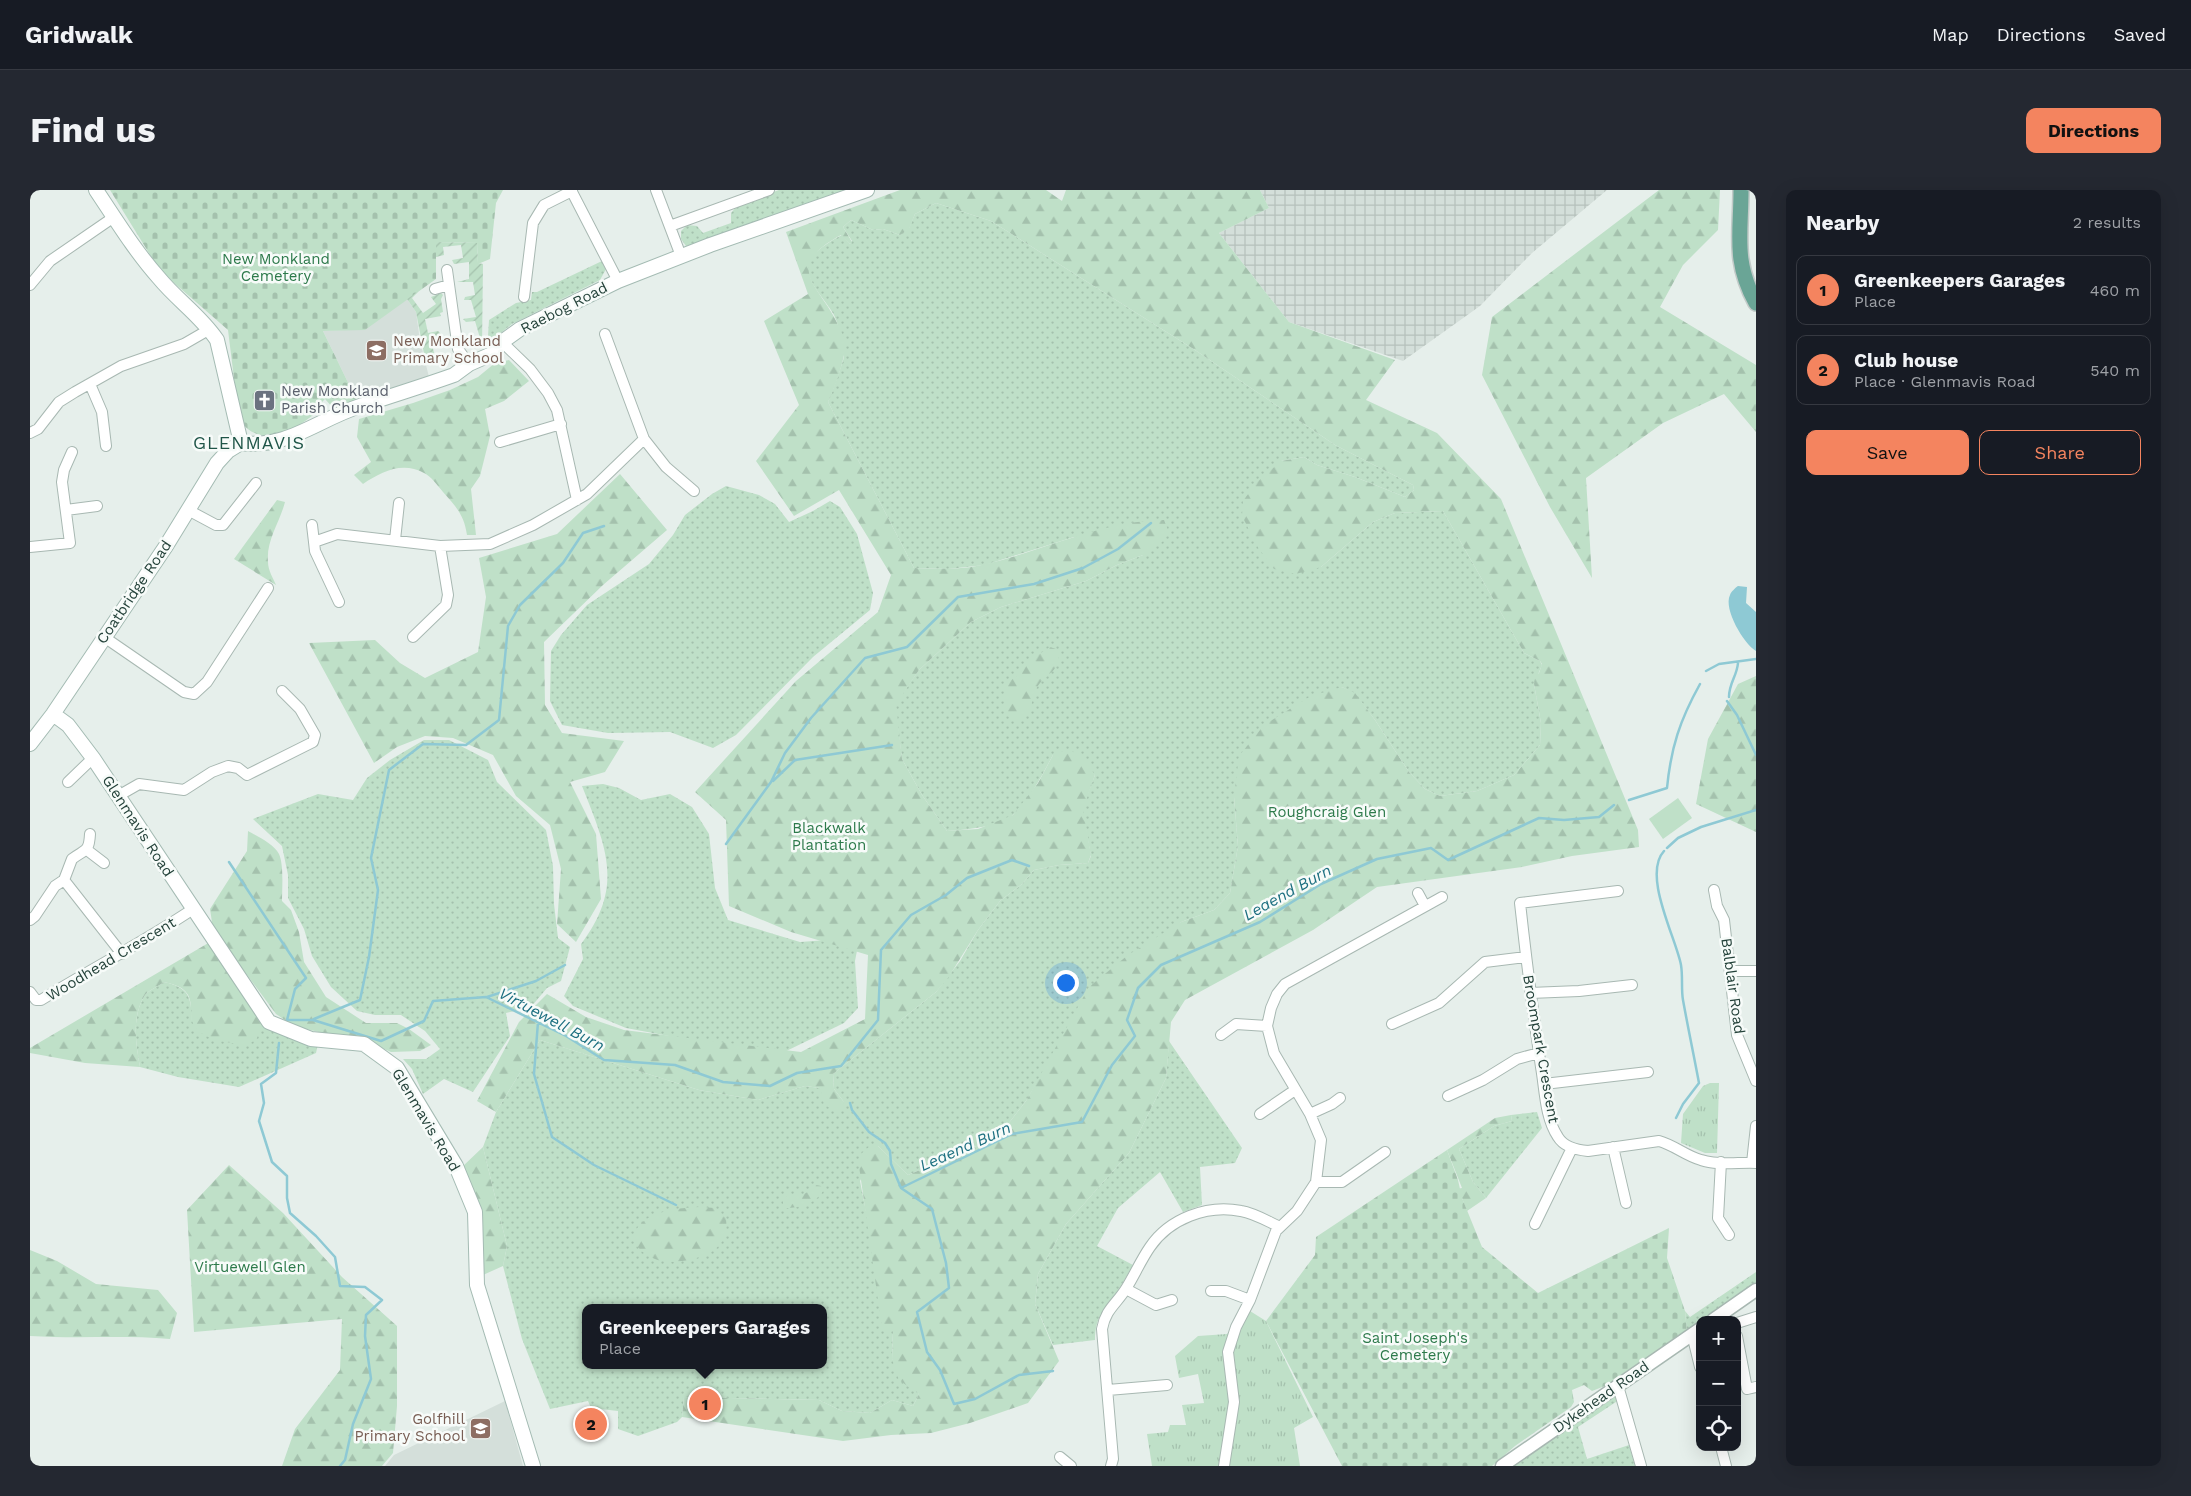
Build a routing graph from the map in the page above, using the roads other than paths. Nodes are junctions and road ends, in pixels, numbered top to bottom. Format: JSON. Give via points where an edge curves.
{"nodes":[{"id":1,"x":96,"y":190,"type":"edge"},
{"id":2,"x":572,"y":190,"type":"edge"},
{"id":3,"x":656,"y":190,"type":"edge"},
{"id":4,"x":770,"y":190,"type":"edge"},
{"id":5,"x":867,"y":190,"type":"edge"},
{"id":6,"x":1741,"y":190,"type":"edge"},
{"id":7,"x":114,"y":217,"type":"junction"},
{"id":8,"x":670,"y":226,"type":"junction"},
{"id":9,"x":681,"y":256,"type":"junction"},
{"id":10,"x":447,"y":270,"type":"dead end"},
{"id":11,"x":618,"y":281,"type":"junction"},
{"id":12,"x":30,"y":285,"type":"edge"},
{"id":13,"x":449,"y":285,"type":"junction"},
{"id":14,"x":435,"y":289,"type":"dead end"},
{"id":15,"x":524,"y":297,"type":"dead end"},
{"id":16,"x":1756,"y":303,"type":"edge"},
{"id":17,"x":210,"y":329,"type":"junction"},
{"id":18,"x":605,"y":334,"type":"dead end"},
{"id":19,"x":502,"y":342,"type":"junction"},
{"id":20,"x":469,"y":364,"type":"junction"},
{"id":21,"x":90,"y":384,"type":"junction"},
{"id":22,"x":561,"y":424,"type":"junction"},
{"id":23,"x":30,"y":433,"type":"edge"},
{"id":24,"x":644,"y":439,"type":"junction"},
{"id":25,"x":500,"y":442,"type":"dead end"},
{"id":26,"x":241,"y":443,"type":"junction"},
{"id":27,"x":106,"y":446,"type":"dead end"},
{"id":28,"x":72,"y":452,"type":"dead end"},
{"id":29,"x":256,"y":483,"type":"dead end"},
{"id":30,"x":694,"y":491,"type":"dead end"},
{"id":31,"x":235,"y":492,"type":"dead end"},
{"id":32,"x":244,"y":499,"type":"junction"},
{"id":33,"x":577,"y":500,"type":"junction"},
{"id":34,"x":399,"y":503,"type":"dead end"},
{"id":35,"x":97,"y":506,"type":"dead end"},
{"id":36,"x":66,"y":510,"type":"junction"},
{"id":37,"x":188,"y":510,"type":"junction"},
{"id":38,"x":312,"y":526,"type":"dead end"},
{"id":39,"x":395,"y":540,"type":"junction"},
{"id":40,"x":314,"y":542,"type":"junction"},
{"id":41,"x":440,"y":546,"type":"junction"},
{"id":42,"x":30,"y":547,"type":"edge"},
{"id":43,"x":268,"y":588,"type":"dead end"},
{"id":44,"x":339,"y":602,"type":"dead end"},
{"id":45,"x":104,"y":637,"type":"junction"},
{"id":46,"x":413,"y":637,"type":"dead end"},
{"id":47,"x":282,"y":691,"type":"dead end"},
{"id":48,"x":53,"y":714,"type":"junction"},
{"id":49,"x":30,"y":744,"type":"edge"},
{"id":50,"x":93,"y":758,"type":"junction"},
{"id":51,"x":68,"y":782,"type":"dead end"},
{"id":52,"x":118,"y":796,"type":"junction"},
{"id":53,"x":90,"y":834,"type":"dead end"},
{"id":54,"x":87,"y":850,"type":"junction"},
{"id":55,"x":104,"y":863,"type":"dead end"},
{"id":56,"x":64,"y":880,"type":"junction"},
{"id":57,"x":1714,"y":890,"type":"dead end"},
{"id":58,"x":1618,"y":892,"type":"dead end"},
{"id":59,"x":1418,"y":893,"type":"dead end"},
{"id":60,"x":1442,"y":897,"type":"dead end"},
{"id":61,"x":1425,"y":906,"type":"junction"},
{"id":62,"x":193,"y":909,"type":"junction"},
{"id":63,"x":30,"y":920,"type":"edge"},
{"id":64,"x":122,"y":954,"type":"junction"},
{"id":65,"x":1526,"y":956,"type":"junction"},
{"id":66,"x":1730,"y":971,"type":"junction"},
{"id":67,"x":1756,"y":971,"type":"edge"},
{"id":68,"x":1632,"y":986,"type":"dead end"},
{"id":69,"x":30,"y":992,"type":"edge"},
{"id":70,"x":1530,"y":993,"type":"junction"},
{"id":71,"x":1392,"y":1024,"type":"dead end"},
{"id":72,"x":1268,"y":1026,"type":"junction"},
{"id":73,"x":1221,"y":1036,"type":"dead end"},
{"id":74,"x":1539,"y":1053,"type":"junction"},
{"id":75,"x":1648,"y":1072,"type":"dead end"},
{"id":76,"x":1756,"y":1081,"type":"edge"},
{"id":77,"x":1544,"y":1084,"type":"junction"},
{"id":78,"x":1295,"y":1090,"type":"junction"},
{"id":79,"x":1448,"y":1096,"type":"dead end"},
{"id":80,"x":1340,"y":1098,"type":"dead end"},
{"id":81,"x":1260,"y":1114,"type":"dead end"},
{"id":82,"x":1310,"y":1114,"type":"junction"},
{"id":83,"x":1756,"y":1126,"type":"edge"},
{"id":84,"x":1613,"y":1147,"type":"junction"},
{"id":85,"x":1572,"y":1148,"type":"junction"},
{"id":86,"x":1385,"y":1152,"type":"dead end"},
{"id":87,"x":1721,"y":1162,"type":"junction"},
{"id":88,"x":1754,"y":1163,"type":"edge"},
{"id":89,"x":1316,"y":1182,"type":"junction"},
{"id":90,"x":1626,"y":1203,"type":"dead end"},
{"id":91,"x":1535,"y":1224,"type":"dead end"},
{"id":92,"x":1280,"y":1227,"type":"junction"},
{"id":93,"x":1729,"y":1235,"type":"dead end"},
{"id":94,"x":1126,"y":1289,"type":"junction"},
{"id":95,"x":1211,"y":1290,"type":"dead end"},
{"id":96,"x":1756,"y":1290,"type":"edge"},
{"id":97,"x":1172,"y":1300,"type":"dead end"},
{"id":98,"x":1250,"y":1300,"type":"junction"},
{"id":99,"x":1719,"y":1316,"type":"edge"},
{"id":100,"x":1756,"y":1317,"type":"edge"},
{"id":101,"x":1741,"y":1322,"type":"edge"},
{"id":102,"x":1696,"y":1331,"type":"edge"},
{"id":103,"x":1741,"y":1357,"type":"edge"},
{"id":104,"x":1167,"y":1385,"type":"dead end"},
{"id":105,"x":1618,"y":1386,"type":"junction"},
{"id":106,"x":1747,"y":1389,"type":"edge"},
{"id":107,"x":1108,"y":1390,"type":"junction"},
{"id":108,"x":1722,"y":1451,"type":"edge"},
{"id":109,"x":1060,"y":1457,"type":"dead end"},
{"id":110,"x":532,"y":1466,"type":"edge"},
{"id":111,"x":1071,"y":1466,"type":"edge"},
{"id":112,"x":1111,"y":1466,"type":"edge"},
{"id":113,"x":1224,"y":1466,"type":"edge"},
{"id":114,"x":1502,"y":1466,"type":"edge"},
{"id":115,"x":1641,"y":1466,"type":"edge"},
{"id":116,"x":1726,"y":1466,"type":"edge"}],
"edges":[{"from":1,"to":7,"type":"main road"},
{"from":2,"to":11,"type":"street"},
{"from":2,"to":15,"type":"street","via":[[544,205],[533,223]]},
{"from":3,"to":8,"type":"street"},
{"from":4,"to":8,"type":"street"},
{"from":5,"to":9,"type":"main road","name":"Raebog Road"},
{"from":6,"to":16,"type":"main road","via":[[1740,264]]},
{"from":7,"to":12,"type":"street","via":[[50,261]]},
{"from":7,"to":17,"type":"main road","via":[[159,279]]},
{"from":8,"to":9,"type":"street"},
{"from":9,"to":11,"type":"main road","name":"Raebog Road"},
{"from":10,"to":13,"type":"street"},
{"from":11,"to":19,"type":"main road","name":"Raebog Road","via":[[520,329]]},
{"from":13,"to":14,"type":"street"},
{"from":13,"to":20,"type":"street","via":[[458,349]]},
{"from":17,"to":21,"type":"street","via":[[184,344],[121,366]]},
{"from":17,"to":26,"type":"main road","via":[[221,350]]},
{"from":18,"to":24,"type":"street"},
{"from":19,"to":20,"type":"main road","name":"Raebog Road","via":[[494,353]]},
{"from":19,"to":22,"type":"street","via":[[530,369],[548,393]]},
{"from":20,"to":26,"type":"main road","name":"Raebog Road","via":[[454,374],[331,417],[286,440],[256,445]]},
{"from":21,"to":23,"type":"street","via":[[59,402],[38,429]]},
{"from":21,"to":27,"type":"street","via":[[102,412]]},
{"from":22,"to":25,"type":"street"},
{"from":22,"to":33,"type":"street"},
{"from":24,"to":30,"type":"street","via":[[666,467]]},
{"from":24,"to":33,"type":"street"},
{"from":26,"to":37,"type":"main road","name":"Coatbridge Road","via":[[217,463]]},
{"from":28,"to":36,"type":"street","via":[[62,482]]},
{"from":29,"to":32,"type":"street"},
{"from":31,"to":32,"type":"street"},
{"from":32,"to":37,"type":"street","via":[[223,526]]},
{"from":33,"to":41,"type":"street","via":[[490,544]]},
{"from":34,"to":39,"type":"street"},
{"from":35,"to":36,"type":"street"},
{"from":36,"to":42,"type":"street","via":[[70,543]]},
{"from":37,"to":45,"type":"main road","name":"Coatbridge Road"},
{"from":38,"to":40,"type":"street"},
{"from":39,"to":40,"type":"street","via":[[337,534]]},
{"from":39,"to":41,"type":"street"},
{"from":40,"to":44,"type":"street","via":[[315,551]]},
{"from":41,"to":46,"type":"street","via":[[448,595],[446,605]]},
{"from":43,"to":45,"type":"street","via":[[207,682],[194,694],[184,692]]},
{"from":45,"to":48,"type":"main road","name":"Coatbridge Road"},
{"from":47,"to":52,"type":"street","via":[[300,709],[314,735],[313,742],[246,775],[238,768],[228,766],[184,790],[140,784]]},
{"from":48,"to":49,"type":"main road","name":"Coatbridge Road"},
{"from":48,"to":50,"type":"main road","name":"Glenmavis Road","via":[[68,725]]},
{"from":50,"to":51,"type":"street"},
{"from":50,"to":52,"type":"main road","name":"Glenmavis Road"},
{"from":52,"to":62,"type":"main road","name":"Glenmavis Road"},
{"from":53,"to":54,"type":"street"},
{"from":54,"to":55,"type":"street"},
{"from":54,"to":56,"type":"street","via":[[72,859]]},
{"from":56,"to":63,"type":"street","via":[[55,886]]},
{"from":56,"to":64,"type":"street"},
{"from":57,"to":66,"type":"street","name":"Balblair Road","via":[[1724,920]]},
{"from":58,"to":65,"type":"street","name":"Broompark Crescent","via":[[1520,903]]},
{"from":59,"to":61,"type":"street"},
{"from":60,"to":61,"type":"street"},
{"from":61,"to":72,"type":"street","via":[[1285,984],[1270,1008]]},
{"from":62,"to":64,"type":"street","name":"Woodhead Crescent"},
{"from":62,"to":110,"type":"main road","name":"Glenmavis Road","via":[[269,1022],[311,1039],[364,1044],[397,1068],[456,1166],[475,1212],[477,1285]]},
{"from":64,"to":69,"type":"street","name":"Woodhead Crescent","via":[[41,1000],[36,1000]]},
{"from":65,"to":70,"type":"street","name":"Broompark Crescent"},
{"from":65,"to":71,"type":"street","via":[[1485,962],[1439,1003]]},
{"from":66,"to":67,"type":"street"},
{"from":66,"to":76,"type":"street","name":"Balblair Road","via":[[1738,1035]]},
{"from":68,"to":70,"type":"street"},
{"from":70,"to":74,"type":"street","name":"Broompark Crescent"},
{"from":72,"to":73,"type":"street","via":[[1236,1024]]},
{"from":72,"to":78,"type":"street","via":[[1274,1053]]},
{"from":74,"to":77,"type":"street","name":"Broompark Crescent"},
{"from":74,"to":79,"type":"street","via":[[1517,1059]]},
{"from":75,"to":77,"type":"street"},
{"from":77,"to":85,"type":"street","name":"Broompark Crescent","via":[[1550,1123],[1559,1139]]},
{"from":78,"to":81,"type":"street"},
{"from":78,"to":82,"type":"street"},
{"from":80,"to":82,"type":"street"},
{"from":82,"to":89,"type":"street","via":[[1321,1140]]},
{"from":83,"to":88,"type":"street"},
{"from":84,"to":85,"type":"street","via":[[1588,1151]]},
{"from":84,"to":87,"type":"street","via":[[1659,1141],[1691,1157]]},
{"from":84,"to":90,"type":"street"},
{"from":85,"to":91,"type":"street"},
{"from":86,"to":89,"type":"street","via":[[1342,1182]]},
{"from":87,"to":88,"type":"street"},
{"from":87,"to":93,"type":"street","via":[[1718,1218]]},
{"from":89,"to":92,"type":"street","via":[[1297,1211]]},
{"from":92,"to":94,"type":"street","via":[[1242,1211],[1199,1213],[1180,1219],[1150,1246]]},
{"from":92,"to":98,"type":"street"},
{"from":94,"to":97,"type":"street","via":[[1156,1305]]},
{"from":94,"to":107,"type":"street","via":[[1107,1311],[1102,1329]]},
{"from":95,"to":98,"type":"street","via":[[1226,1290]]},
{"from":96,"to":99,"type":"street"},
{"from":98,"to":113,"type":"street","via":[[1228,1352],[1234,1402]]},
{"from":100,"to":101,"type":"street"},
{"from":102,"to":105,"type":"street","name":"Dykehead Road"},
{"from":103,"to":106,"type":"street"},
{"from":104,"to":107,"type":"street"},
{"from":105,"to":114,"type":"street","name":"Dykehead Road"},
{"from":105,"to":115,"type":"street"},
{"from":107,"to":112,"type":"street"},
{"from":108,"to":116,"type":"street"},
{"from":109,"to":111,"type":"street"}]}
